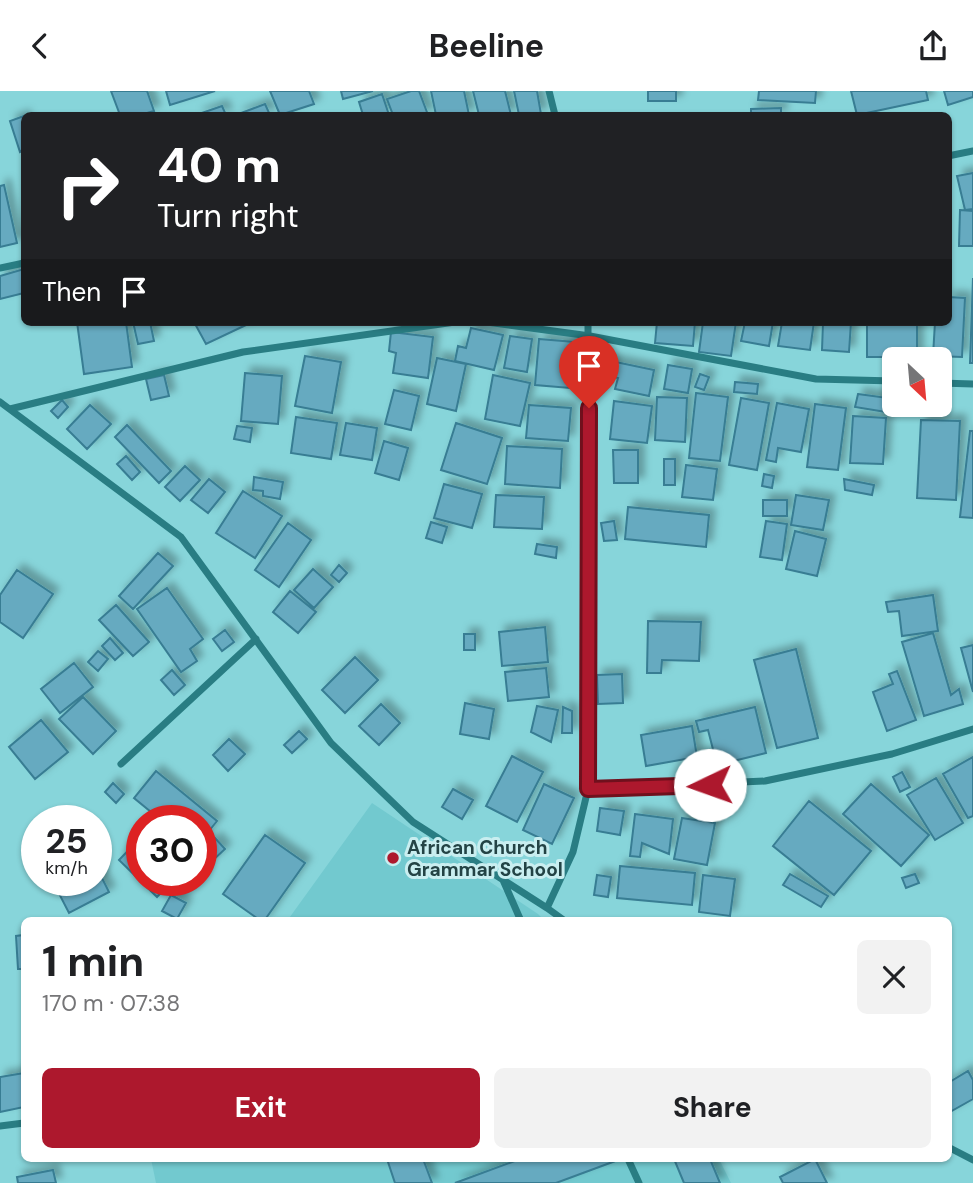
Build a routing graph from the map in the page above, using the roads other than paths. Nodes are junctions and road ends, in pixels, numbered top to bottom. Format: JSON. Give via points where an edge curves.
{"nodes":[{"id":1,"x":549,"y":91,"type":"edge"},
{"id":2,"x":554,"y":112,"type":"edge"},
{"id":3,"x":973,"y":151,"type":"edge"},
{"id":4,"x":952,"y":155,"type":"edge"},
{"id":5,"x":21,"y":264,"type":"edge"},
{"id":6,"x":0,"y":268,"type":"edge"},
{"id":7,"x":427,"y":326,"type":"edge"},
{"id":8,"x":516,"y":326,"type":"edge"},
{"id":9,"x":589,"y":326,"type":"edge"},
{"id":10,"x":590,"y":336,"type":"junction"},
{"id":11,"x":882,"y":381,"type":"edge"},
{"id":12,"x":952,"y":383,"type":"edge"},
{"id":13,"x":973,"y":384,"type":"edge"},
{"id":14,"x":0,"y":403,"type":"edge"},
{"id":15,"x":10,"y":409,"type":"junction"},
{"id":16,"x":256,"y":639,"type":"junction"},
{"id":17,"x":973,"y":729,"type":"edge"},
{"id":18,"x":121,"y":764,"type":"dead end"},
{"id":19,"x":588,"y":789,"type":"junction"},
{"id":20,"x":502,"y":879,"type":"junction"},
{"id":21,"x":547,"y":908,"type":"junction"},
{"id":22,"x":519,"y":917,"type":"edge"},
{"id":23,"x":559,"y":917,"type":"edge"},
{"id":24,"x":21,"y":1123,"type":"edge"},
{"id":25,"x":0,"y":1126,"type":"edge"},
{"id":26,"x":952,"y":1149,"type":"edge"},
{"id":27,"x":973,"y":1160,"type":"edge"},
{"id":28,"x":629,"y":1162,"type":"edge"},
{"id":29,"x":639,"y":1183,"type":"edge"}],
"edges":[{"from":1,"to":2,"type":"street"},
{"from":3,"to":4,"type":"street"},
{"from":5,"to":6,"type":"street"},
{"from":7,"to":15,"type":"street","via":[[243,352]]},
{"from":8,"to":10,"type":"street"},
{"from":9,"to":10,"type":"street"},
{"from":10,"to":11,"type":"street","via":[[816,379]]},
{"from":10,"to":19,"type":"street"},
{"from":12,"to":13,"type":"street"},
{"from":14,"to":15,"type":"street"},
{"from":15,"to":16,"type":"street","via":[[181,537]]},
{"from":16,"to":18,"type":"street"},
{"from":16,"to":20,"type":"street","via":[[340,752],[413,822]]},
{"from":17,"to":19,"type":"street","via":[[892,754],[765,781]]},
{"from":19,"to":21,"type":"street","via":[[573,852]]},
{"from":20,"to":21,"type":"street"},
{"from":20,"to":22,"type":"street"},
{"from":21,"to":23,"type":"street"},
{"from":24,"to":25,"type":"street"},
{"from":26,"to":27,"type":"street"},
{"from":28,"to":29,"type":"street"}]}
